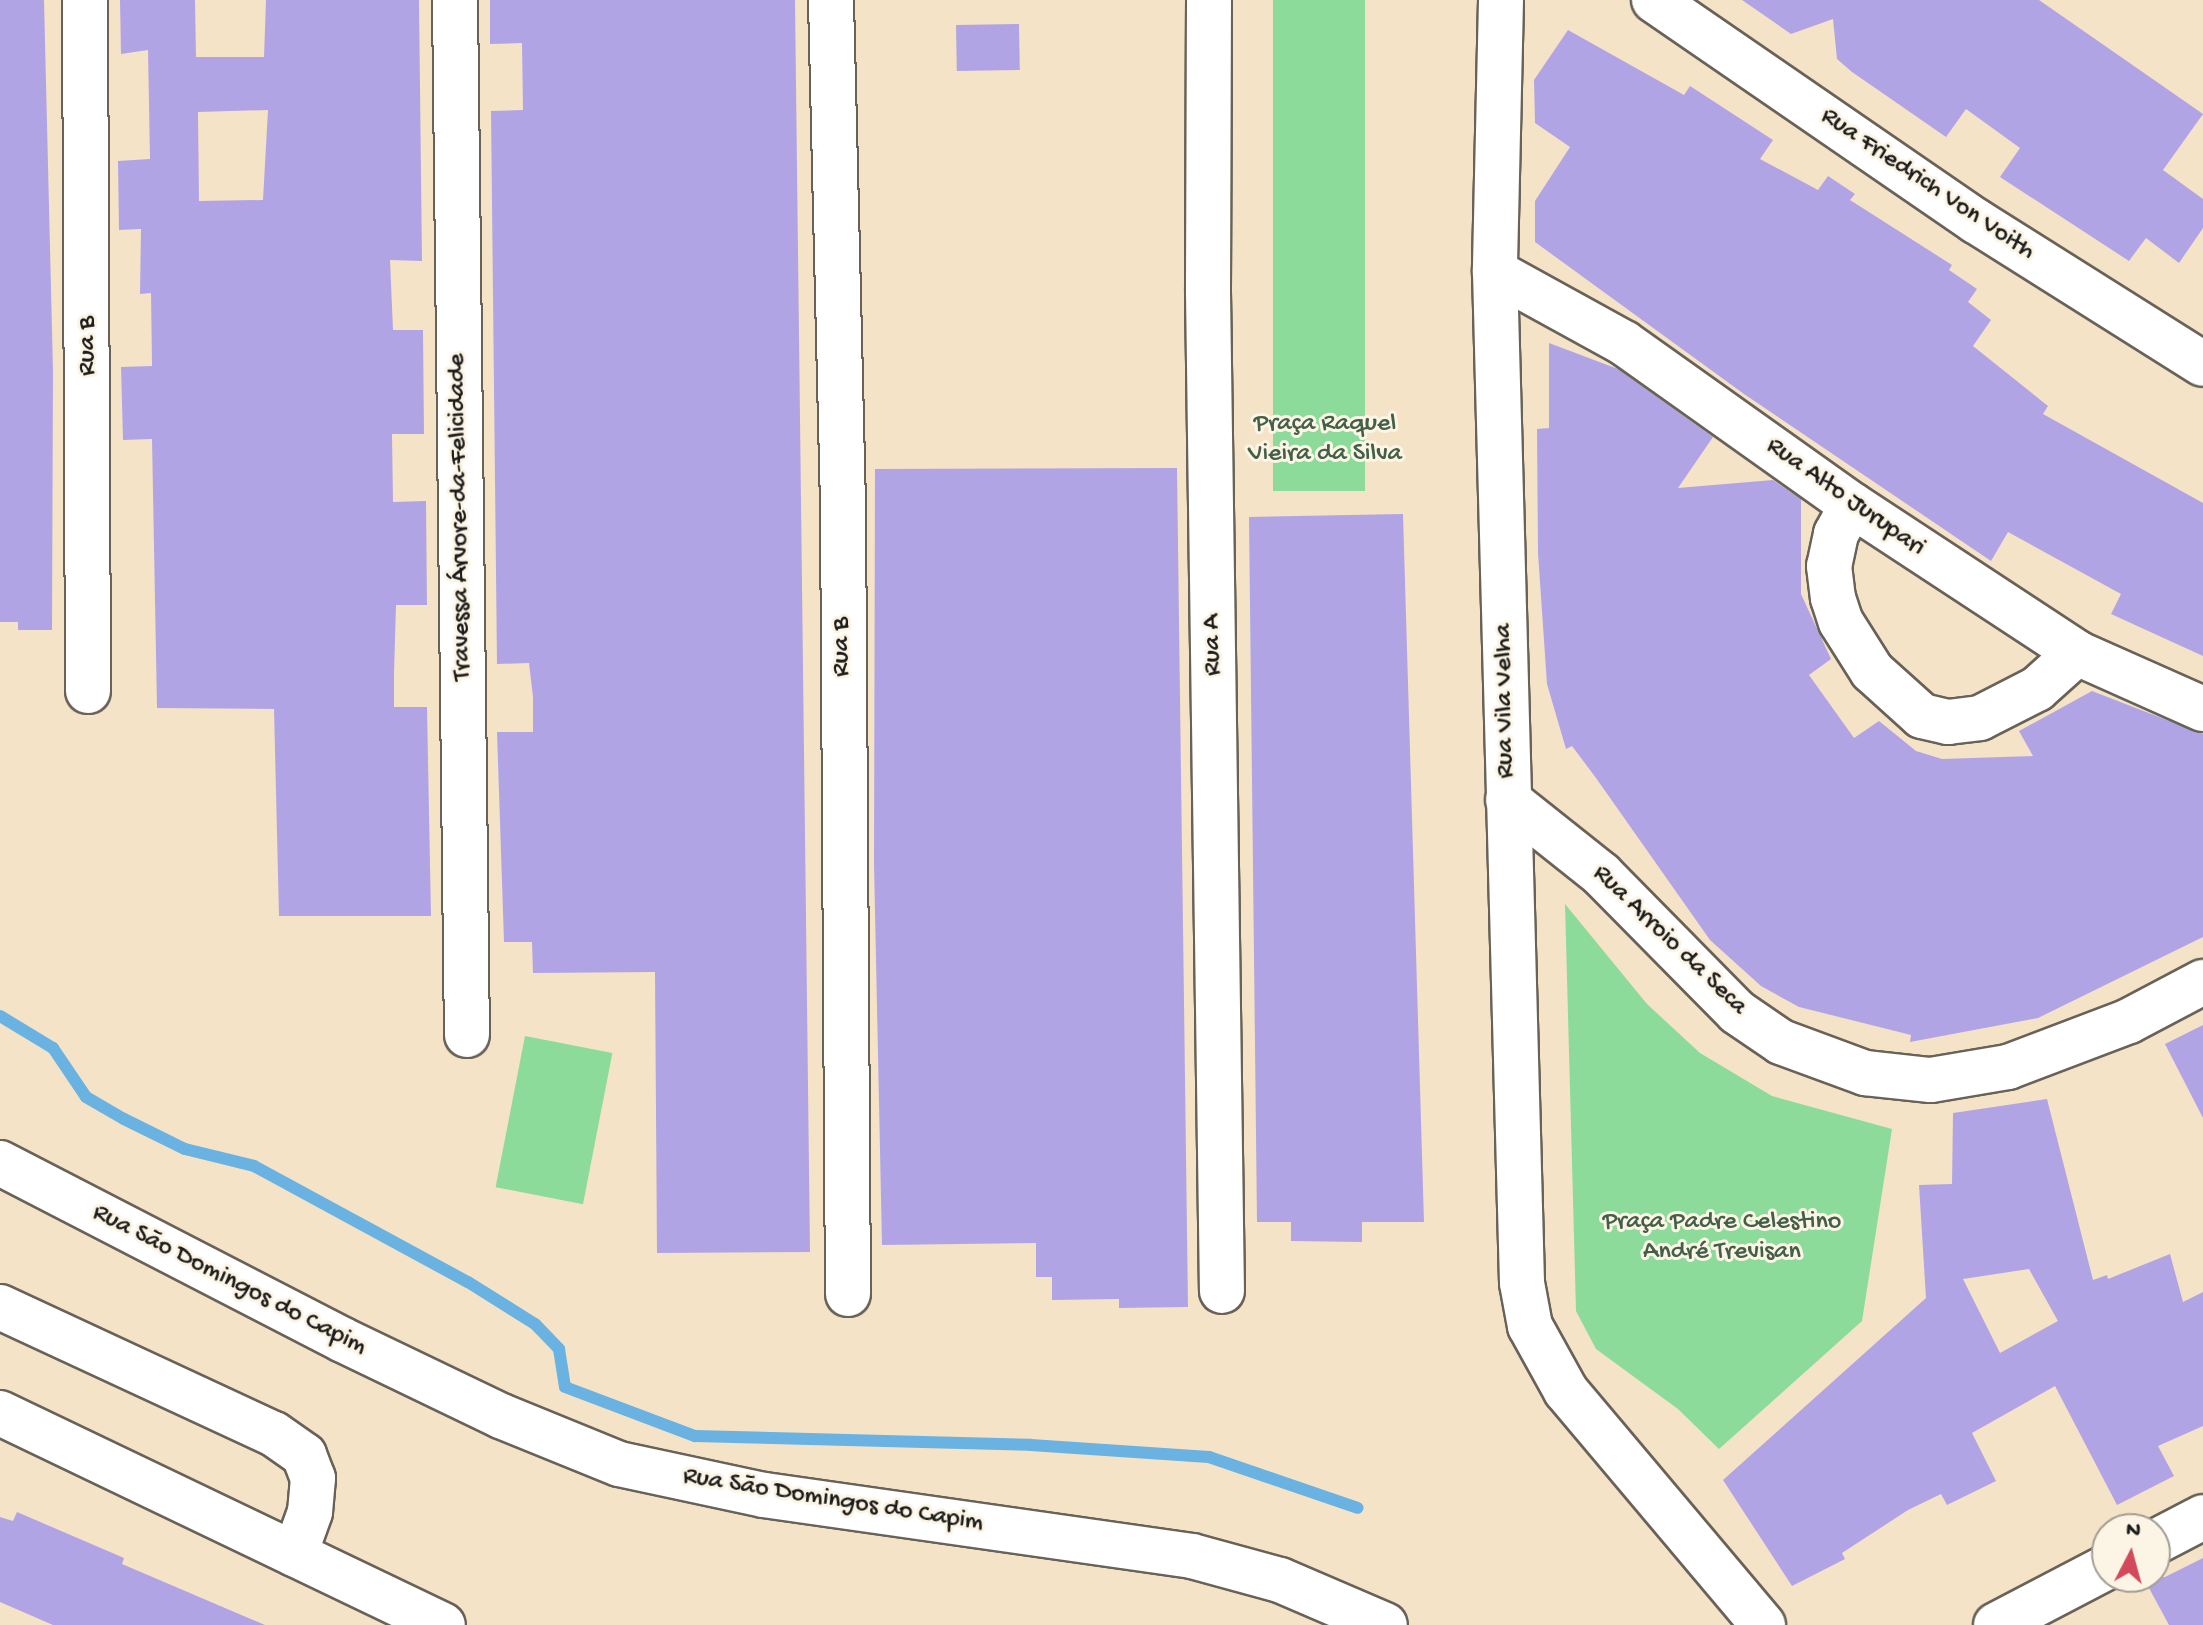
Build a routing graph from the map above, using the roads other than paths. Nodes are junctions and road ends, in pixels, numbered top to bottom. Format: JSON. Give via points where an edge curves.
{"nodes":[{"id":1,"x":85,"y":0,"type":"edge"},
{"id":2,"x":455,"y":0,"type":"edge"},
{"id":3,"x":831,"y":0,"type":"edge"},
{"id":4,"x":1209,"y":0,"type":"edge"},
{"id":5,"x":1501,"y":0,"type":"edge"},
{"id":6,"x":1654,"y":0,"type":"edge"},
{"id":7,"x":1495,"y":272,"type":"junction"},
{"id":8,"x":2203,"y":364,"type":"edge"},
{"id":9,"x":1852,"y":505,"type":"junction"},
{"id":10,"x":2077,"y":653,"type":"junction"},
{"id":11,"x":88,"y":691,"type":"dead end"},
{"id":12,"x":2203,"y":709,"type":"edge"},
{"id":13,"x":1508,"y":800,"type":"junction"},
{"id":14,"x":2203,"y":982,"type":"edge"},
{"id":15,"x":467,"y":1035,"type":"dead end"},
{"id":16,"x":0,"y":1163,"type":"edge"},
{"id":17,"x":1222,"y":1291,"type":"dead end"},
{"id":18,"x":848,"y":1294,"type":"dead end"},
{"id":19,"x":0,"y":1307,"type":"edge"},
{"id":20,"x":0,"y":1413,"type":"edge"},
{"id":21,"x":2203,"y":1517,"type":"edge"},
{"id":22,"x":2171,"y":1534,"type":"edge"},
{"id":23,"x":295,"y":1554,"type":"junction"},
{"id":24,"x":2091,"y":1575,"type":"edge"},
{"id":25,"x":1380,"y":1623,"type":"edge"},
{"id":26,"x":443,"y":1625,"type":"edge"},
{"id":27,"x":1763,"y":1625,"type":"edge"},
{"id":28,"x":1996,"y":1625,"type":"edge"}],
"edges":[{"from":1,"to":11,"type":"street","name":"Rua B"},
{"from":2,"to":15,"type":"street","name":"Travessa Árvore-da-Felicidade"},
{"from":3,"to":18,"type":"street","name":"Rua B","via":[[843,507]]},
{"from":4,"to":17,"type":"street","name":"Rua A"},
{"from":5,"to":7,"type":"street","name":"Rua Vila Velha"},
{"from":6,"to":8,"type":"street","name":"Rua Friedrich Von Voith","via":[[1976,221]]},
{"from":7,"to":9,"type":"street","name":"Rua Alto Jurupari","via":[[1624,343]]},
{"from":7,"to":13,"type":"street","name":"Rua Vila Velha"},
{"from":9,"to":10,"type":"street","name":"Rua Alto Jurupari"},
{"from":9,"to":10,"type":"street","via":[[1836,534],[1829,566],[1833,598],[1841,622],[1872,671],[1922,716],[1948,722],[1980,718],[2037,689]]},
{"from":10,"to":12,"type":"street","name":"Rua Alto Jurupari"},
{"from":13,"to":14,"type":"street","name":"Rua Arroio da Seca","via":[[1601,874],[1737,1012],[1781,1042],[1865,1073],[1931,1080],[2008,1067],[2129,1021]]},
{"from":13,"to":27,"type":"street","name":"Rua Vila Velha","via":[[1522,1283],[1530,1326],[1566,1391]]},
{"from":16,"to":25,"type":"street","name":"Rua São Domingos do Capim","via":[[357,1347],[501,1416],[619,1464],[764,1495],[1192,1556],[1280,1580]]},
{"from":19,"to":23,"type":"street","via":[[274,1434],[304,1455],[313,1478],[310,1512]]},
{"from":20,"to":23,"type":"street"},
{"from":21,"to":22,"type":"street"},
{"from":23,"to":26,"type":"street"},
{"from":24,"to":28,"type":"street"}]}
